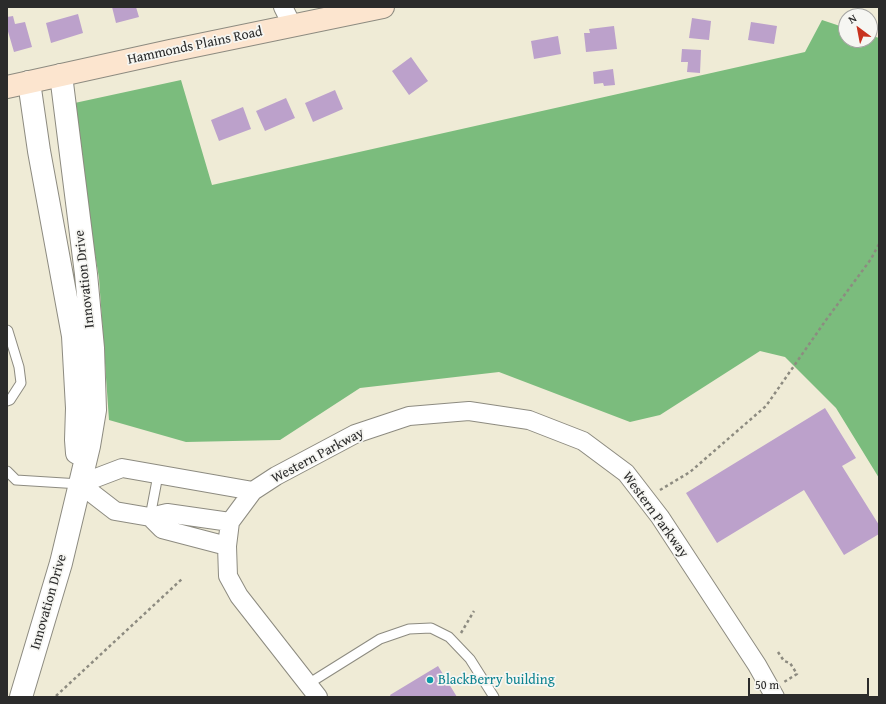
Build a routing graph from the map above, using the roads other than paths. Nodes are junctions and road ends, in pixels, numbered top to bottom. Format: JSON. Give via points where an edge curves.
{"nodes":[{"id":1,"x":383,"y":7,"type":"edge"},
{"id":2,"x":287,"y":16,"type":"edge"},
{"id":3,"x":61,"y":75,"type":"junction"},
{"id":4,"x":29,"y":82,"type":"junction"},
{"id":5,"x":7,"y":87,"type":"edge"},
{"id":6,"x":7,"y":328,"type":"edge"},
{"id":7,"x":7,"y":401,"type":"edge"},
{"id":8,"x":7,"y":471,"type":"edge"},
{"id":9,"x":158,"y":475,"type":"junction"},
{"id":10,"x":80,"y":484,"type":"junction"},
{"id":11,"x":253,"y":491,"type":"junction"},
{"id":12,"x":150,"y":518,"type":"junction"},
{"id":13,"x":230,"y":522,"type":"junction"},
{"id":14,"x":227,"y":546,"type":"junction"},
{"id":15,"x":779,"y":690,"type":"edge"},
{"id":16,"x":313,"y":691,"type":"edge"},
{"id":17,"x":21,"y":697,"type":"edge"},
{"id":18,"x":494,"y":697,"type":"edge"}],
"edges":[{"from":1,"to":2,"type":"main road","name":"Hammonds Plains Road"},
{"from":2,"to":3,"type":"main road","name":"Hammonds Plains Road"},
{"from":3,"to":4,"type":"main road","name":"Hammonds Plains Road"},
{"from":3,"to":10,"type":"street","name":"Innovation Drive","via":[[93,348],[94,410]]},
{"from":4,"to":5,"type":"main road","name":"Hammonds Plains Road"},
{"from":4,"to":10,"type":"street","name":"Innovation Drive","via":[[73,336]]},
{"from":6,"to":7,"type":"lane","via":[[19,367],[21,383]]},
{"from":8,"to":10,"type":"lane","via":[[16,480]]},
{"from":9,"to":10,"type":"street","via":[[122,468]]},
{"from":9,"to":11,"type":"street"},
{"from":9,"to":12,"type":"lane"},
{"from":10,"to":12,"type":"street","via":[[115,510]]},
{"from":10,"to":17,"type":"street","name":"Innovation Drive","via":[[61,563]]},
{"from":11,"to":13,"type":"street","name":"Western Parkway"},
{"from":11,"to":15,"type":"street","name":"Western Parkway","via":[[355,434],[409,416],[469,411],[529,420],[583,441],[626,473],[660,517],[753,659]]},
{"from":12,"to":13,"type":"street","via":[[167,513]]},
{"from":12,"to":14,"type":"street","via":[[162,529]]},
{"from":13,"to":14,"type":"street","name":"Western Parkway"},
{"from":14,"to":16,"type":"street","name":"Western Parkway","via":[[228,576],[239,596]]},
{"from":16,"to":18,"type":"lane","via":[[380,639],[409,629],[431,628],[449,637],[470,659]]}]}
